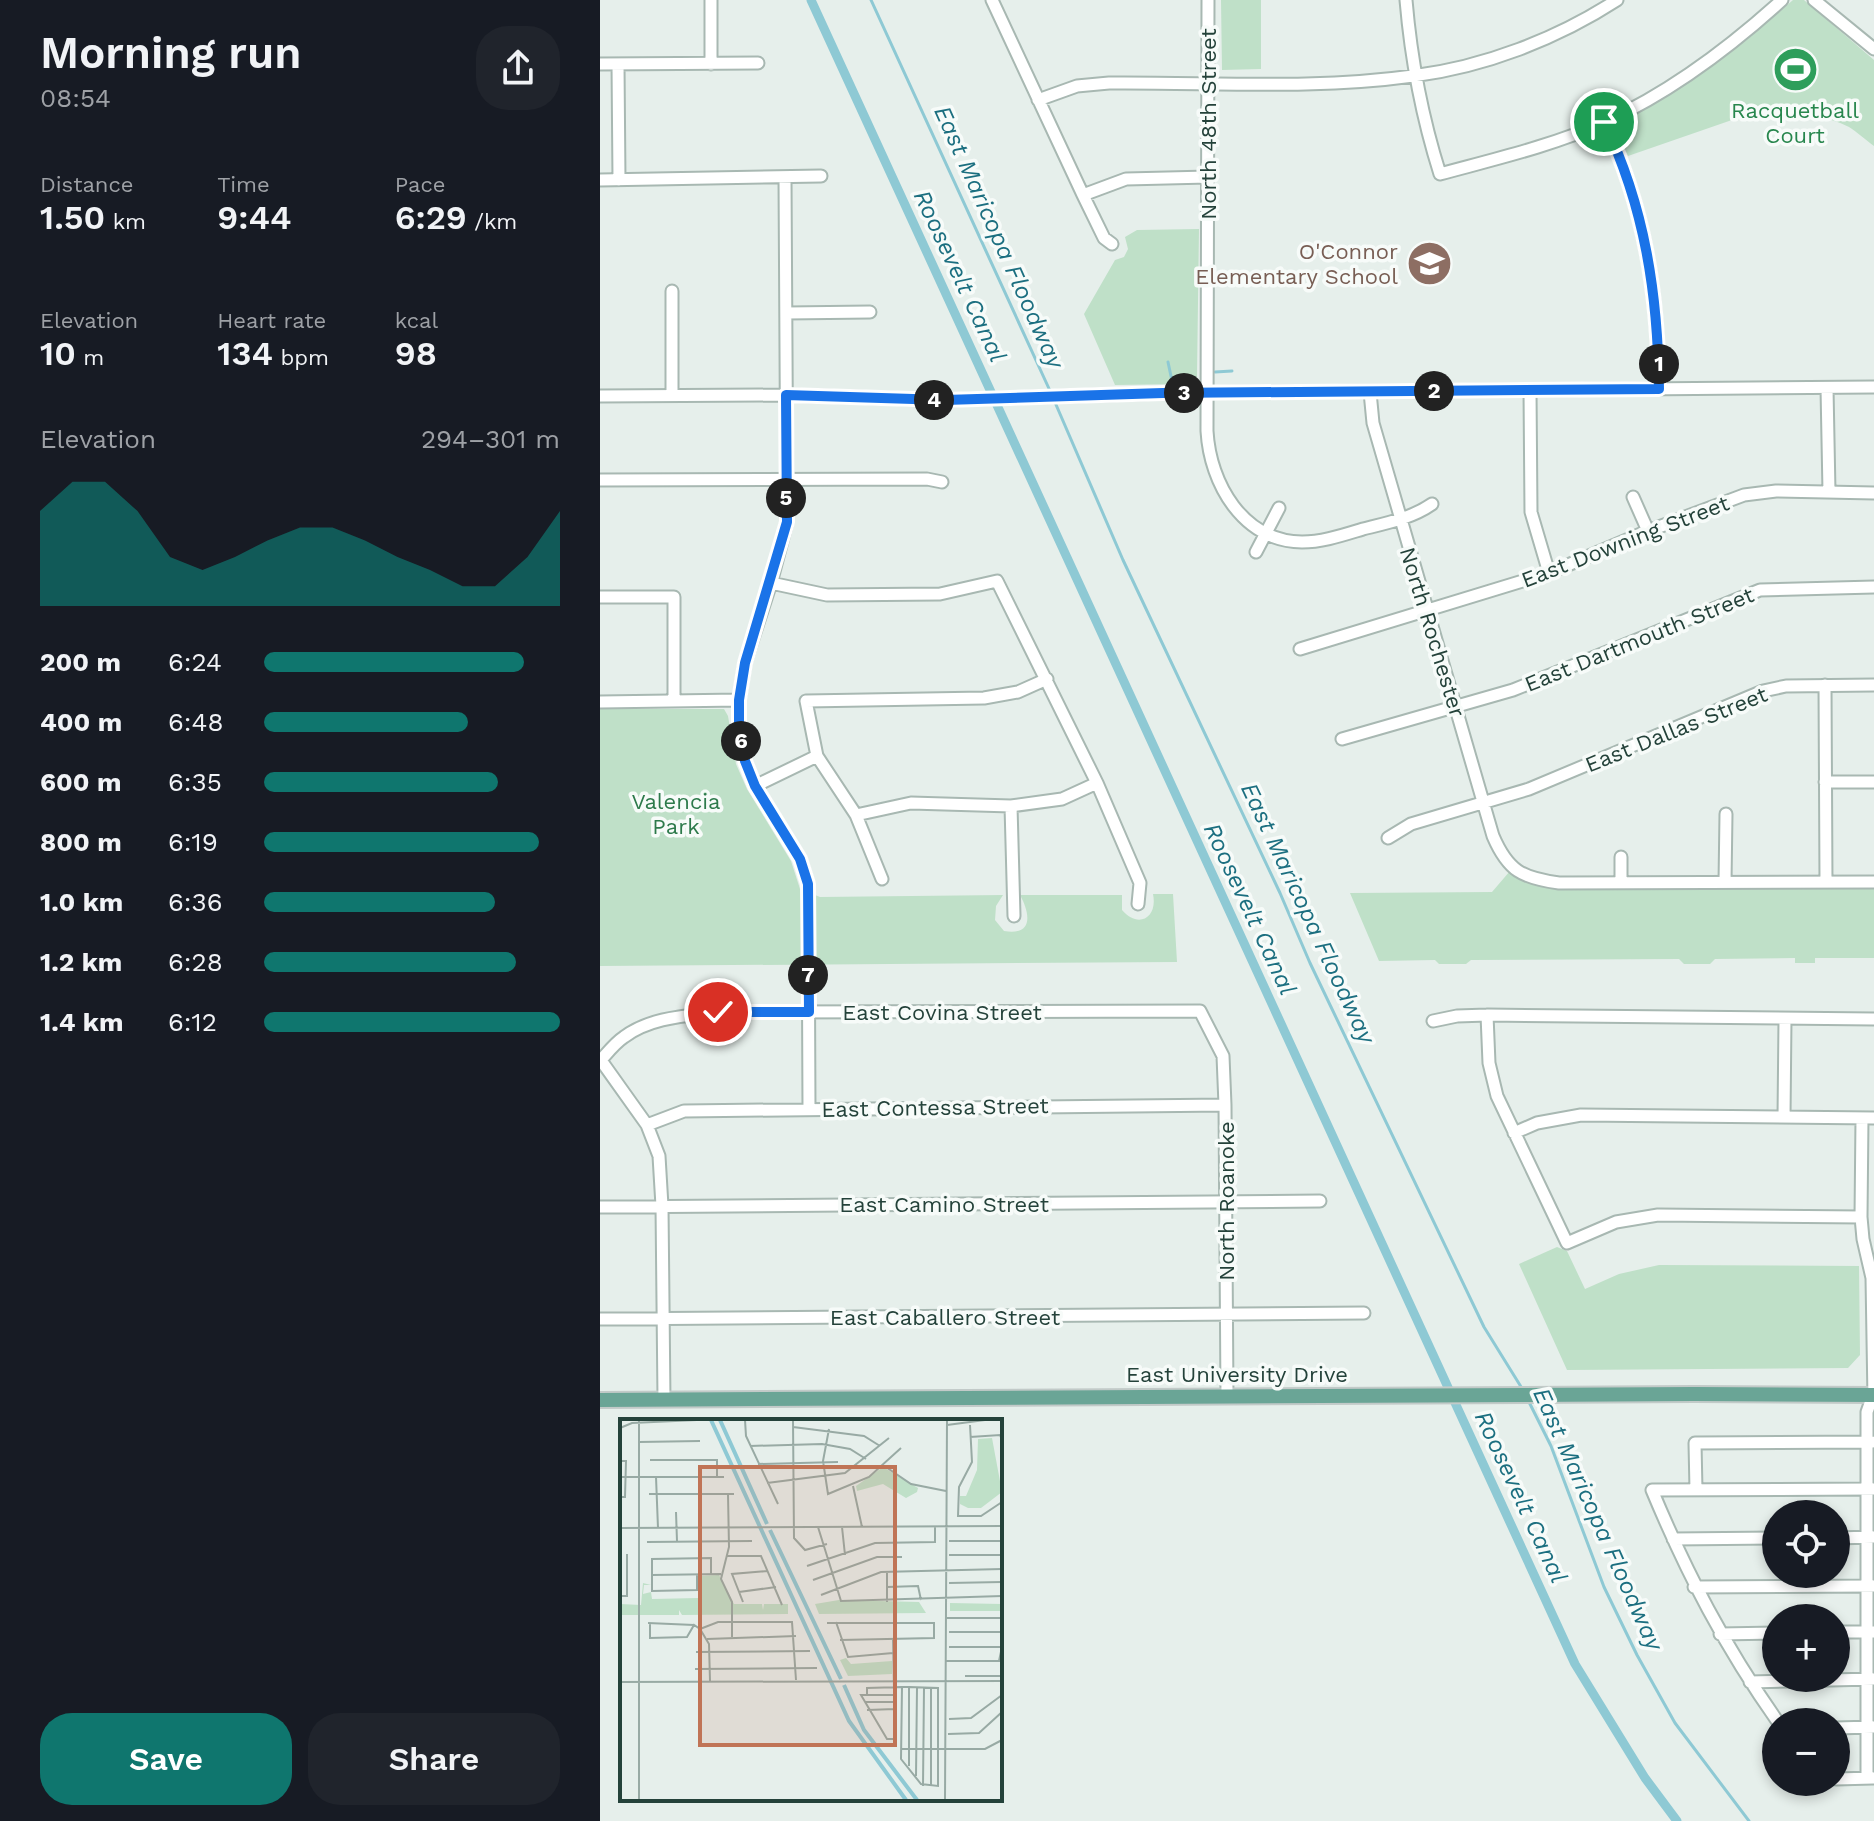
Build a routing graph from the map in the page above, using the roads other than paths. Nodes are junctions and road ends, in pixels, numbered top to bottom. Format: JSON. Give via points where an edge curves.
{"nodes":[{"id":1,"x":711,"y":0,"type":"edge"},
{"id":2,"x":992,"y":0,"type":"edge"},
{"id":3,"x":1208,"y":0,"type":"edge"},
{"id":4,"x":1406,"y":0,"type":"edge"},
{"id":5,"x":1617,"y":0,"type":"edge"},
{"id":6,"x":1782,"y":0,"type":"edge"},
{"id":7,"x":1814,"y":0,"type":"edge"},
{"id":8,"x":1874,"y":49,"type":"edge"},
{"id":9,"x":758,"y":63,"type":"dead end"},
{"id":10,"x":600,"y":64,"type":"edge"},
{"id":11,"x":618,"y":64,"type":"junction"},
{"id":12,"x":711,"y":64,"type":"junction"},
{"id":13,"x":1415,"y":76,"type":"junction"},
{"id":14,"x":1208,"y":82,"type":"junction"},
{"id":15,"x":1038,"y":100,"type":"junction"},
{"id":16,"x":1604,"y":122,"type":"junction"},
{"id":17,"x":821,"y":176,"type":"dead end"},
{"id":18,"x":1208,"y":177,"type":"junction"},
{"id":19,"x":785,"y":178,"type":"junction"},
{"id":20,"x":600,"y":180,"type":"edge"},
{"id":21,"x":619,"y":180,"type":"junction"},
{"id":22,"x":1083,"y":195,"type":"junction"},
{"id":23,"x":1112,"y":244,"type":"dead end"},
{"id":24,"x":672,"y":291,"type":"dead end"},
{"id":25,"x":870,"y":312,"type":"dead end"},
{"id":26,"x":787,"y":313,"type":"junction"},
{"id":27,"x":1874,"y":387,"type":"edge"},
{"id":28,"x":1827,"y":388,"type":"junction"},
{"id":29,"x":1659,"y":389,"type":"junction"},
{"id":30,"x":1530,"y":390,"type":"junction"},
{"id":31,"x":1207,"y":392,"type":"junction"},
{"id":32,"x":1370,"y":392,"type":"junction"},
{"id":33,"x":672,"y":395,"type":"junction"},
{"id":34,"x":786,"y":395,"type":"junction"},
{"id":35,"x":600,"y":396,"type":"edge"},
{"id":36,"x":600,"y":480,"type":"edge"},
{"id":37,"x":786,"y":480,"type":"junction"},
{"id":38,"x":942,"y":482,"type":"dead end"},
{"id":39,"x":1829,"y":492,"type":"junction"},
{"id":40,"x":1874,"y":493,"type":"edge"},
{"id":41,"x":1633,"y":497,"type":"dead end"},
{"id":42,"x":1432,"y":504,"type":"dead end"},
{"id":43,"x":1279,"y":508,"type":"dead end"},
{"id":44,"x":1400,"y":520,"type":"junction"},
{"id":45,"x":1648,"y":531,"type":"junction"},
{"id":46,"x":1267,"y":533,"type":"junction"},
{"id":47,"x":1256,"y":552,"type":"dead end"},
{"id":48,"x":1549,"y":573,"type":"junction"},
{"id":49,"x":771,"y":583,"type":"junction"},
{"id":50,"x":1874,"y":587,"type":"edge"},
{"id":51,"x":600,"y":597,"type":"edge"},
{"id":52,"x":1427,"y":612,"type":"junction"},
{"id":53,"x":1300,"y":649,"type":"dead end"},
{"id":54,"x":1047,"y":679,"type":"junction"},
{"id":55,"x":1825,"y":685,"type":"junction"},
{"id":56,"x":1874,"y":685,"type":"edge"},
{"id":57,"x":739,"y":700,"type":"junction"},
{"id":58,"x":674,"y":701,"type":"junction"},
{"id":59,"x":600,"y":702,"type":"edge"},
{"id":60,"x":1455,"y":706,"type":"junction"},
{"id":61,"x":1342,"y":739,"type":"dead end"},
{"id":62,"x":817,"y":756,"type":"junction"},
{"id":63,"x":1825,"y":782,"type":"junction"},
{"id":64,"x":1874,"y":782,"type":"edge"},
{"id":65,"x":1097,"y":783,"type":"junction"},
{"id":66,"x":755,"y":786,"type":"junction"},
{"id":67,"x":1483,"y":805,"type":"junction"},
{"id":68,"x":1011,"y":806,"type":"junction"},
{"id":69,"x":1726,"y":814,"type":"dead end"},
{"id":70,"x":856,"y":815,"type":"junction"},
{"id":71,"x":1388,"y":838,"type":"dead end"},
{"id":72,"x":1621,"y":857,"type":"dead end"},
{"id":73,"x":882,"y":879,"type":"dead end"},
{"id":74,"x":1725,"y":882,"type":"junction"},
{"id":75,"x":1826,"y":882,"type":"junction"},
{"id":76,"x":1874,"y":882,"type":"edge"},
{"id":77,"x":1621,"y":883,"type":"junction"},
{"id":78,"x":1138,"y":904,"type":"dead end"},
{"id":79,"x":1014,"y":916,"type":"dead end"},
{"id":80,"x":1200,"y":1011,"type":"joint"},
{"id":81,"x":809,"y":1012,"type":"junction"},
{"id":82,"x":1487,"y":1015,"type":"junction"},
{"id":83,"x":1785,"y":1019,"type":"junction"},
{"id":84,"x":1874,"y":1019,"type":"edge"},
{"id":85,"x":1433,"y":1021,"type":"dead end"},
{"id":86,"x":600,"y":1060,"type":"edge"},
{"id":87,"x":1225,"y":1105,"type":"junction"},
{"id":88,"x":809,"y":1109,"type":"junction"},
{"id":89,"x":1784,"y":1117,"type":"junction"},
{"id":90,"x":1868,"y":1118,"type":"edge"},
{"id":91,"x":647,"y":1125,"type":"junction"},
{"id":92,"x":1514,"y":1133,"type":"junction"},
{"id":93,"x":1320,"y":1201,"type":"dead end"},
{"id":94,"x":1227,"y":1203,"type":"junction"},
{"id":95,"x":662,"y":1206,"type":"junction"},
{"id":96,"x":600,"y":1207,"type":"edge"},
{"id":97,"x":1861,"y":1217,"type":"junction"},
{"id":98,"x":1364,"y":1313,"type":"dead end"},
{"id":99,"x":1226,"y":1315,"type":"junction"},
{"id":100,"x":600,"y":1319,"type":"edge"},
{"id":101,"x":663,"y":1319,"type":"junction"},
{"id":102,"x":1227,"y":1396,"type":"junction"},
{"id":103,"x":1874,"y":1397,"type":"edge"},
{"id":104,"x":600,"y":1400,"type":"edge"},
{"id":105,"x":664,"y":1400,"type":"junction"},
{"id":106,"x":1872,"y":1442,"type":"edge"},
{"id":107,"x":1871,"y":1489,"type":"edge"},
{"id":108,"x":1696,"y":1490,"type":"junction"},
{"id":109,"x":1871,"y":1537,"type":"edge"},
{"id":110,"x":1762,"y":1538,"type":"edge"},
{"id":111,"x":1850,"y":1538,"type":"edge"},
{"id":112,"x":1673,"y":1539,"type":"junction"},
{"id":113,"x":1871,"y":1586,"type":"edge"},
{"id":114,"x":1694,"y":1587,"type":"junction"},
{"id":115,"x":1850,"y":1632,"type":"edge"},
{"id":116,"x":1871,"y":1632,"type":"edge"},
{"id":117,"x":1762,"y":1633,"type":"edge"},
{"id":118,"x":1720,"y":1634,"type":"junction"},
{"id":119,"x":1871,"y":1680,"type":"edge"},
{"id":120,"x":1750,"y":1682,"type":"junction"},
{"id":121,"x":1768,"y":1708,"type":"edge"},
{"id":122,"x":1871,"y":1727,"type":"edge"},
{"id":123,"x":1850,"y":1728,"type":"edge"},
{"id":124,"x":1871,"y":1778,"type":"edge"},
{"id":125,"x":1850,"y":1779,"type":"edge"}],
"edges":[{"from":1,"to":12,"type":"street"},
{"from":2,"to":15,"type":"street"},
{"from":3,"to":14,"type":"street","name":"North 48th Street"},
{"from":4,"to":13,"type":"street"},
{"from":5,"to":13,"type":"street","via":[[1548,38],[1480,62]]},
{"from":6,"to":16,"type":"street","via":[[1705,65]]},
{"from":7,"to":8,"type":"street"},
{"from":9,"to":12,"type":"street"},
{"from":10,"to":11,"type":"street"},
{"from":11,"to":12,"type":"street"},
{"from":11,"to":21,"type":"street"},
{"from":13,"to":14,"type":"street","via":[[1318,84]]},
{"from":13,"to":16,"type":"street","via":[[1440,174]]},
{"from":14,"to":15,"type":"street","via":[[1077,86]]},
{"from":14,"to":18,"type":"street","name":"North 48th Street"},
{"from":15,"to":22,"type":"street"},
{"from":16,"to":29,"type":"street","via":[[1622,159],[1648,251],[1657,313]]},
{"from":17,"to":19,"type":"street"},
{"from":18,"to":22,"type":"street","via":[[1126,179]]},
{"from":18,"to":31,"type":"street","name":"North 48th Street"},
{"from":19,"to":21,"type":"street"},
{"from":19,"to":26,"type":"street"},
{"from":20,"to":21,"type":"street"},
{"from":22,"to":23,"type":"street"},
{"from":24,"to":33,"type":"street"},
{"from":25,"to":26,"type":"street"},
{"from":26,"to":34,"type":"street"},
{"from":27,"to":28,"type":"street"},
{"from":28,"to":29,"type":"street"},
{"from":28,"to":39,"type":"street"},
{"from":29,"to":30,"type":"street"},
{"from":30,"to":32,"type":"street"},
{"from":30,"to":48,"type":"street","via":[[1531,512]]},
{"from":31,"to":32,"type":"street"},
{"from":31,"to":34,"type":"street","via":[[898,400]]},
{"from":31,"to":46,"type":"street","name":"North 48th Street","via":[[1208,441],[1216,475],[1238,512]]},
{"from":32,"to":44,"type":"street","name":"North Rochester","via":[[1373,423]]},
{"from":33,"to":34,"type":"street"},
{"from":33,"to":35,"type":"street"},
{"from":34,"to":37,"type":"street"},
{"from":36,"to":37,"type":"street"},
{"from":37,"to":38,"type":"street"},
{"from":37,"to":49,"type":"street","via":[[787,522]]},
{"from":39,"to":40,"type":"street","name":"East Downing Street"},
{"from":39,"to":45,"type":"street","name":"East Downing Street","via":[[1744,495]]},
{"from":41,"to":45,"type":"street"},
{"from":42,"to":44,"type":"street"},
{"from":43,"to":46,"type":"street"},
{"from":44,"to":46,"type":"street","via":[[1319,541],[1289,541]]},
{"from":44,"to":52,"type":"street","name":"North Rochester"},
{"from":45,"to":48,"type":"street","name":"East Downing Street"},
{"from":46,"to":47,"type":"street"},
{"from":48,"to":52,"type":"street","name":"East Downing Street"},
{"from":49,"to":54,"type":"street","via":[[827,595],[926,594],[997,581]]},
{"from":49,"to":57,"type":"street"},
{"from":50,"to":60,"type":"street","name":"East Dartmouth Street","via":[[1760,590],[1513,690]]},
{"from":51,"to":58,"type":"street","via":[[674,597]]},
{"from":52,"to":53,"type":"street","name":"East Downing Street"},
{"from":52,"to":60,"type":"street","name":"North Rochester"},
{"from":54,"to":62,"type":"street","via":[[1018,692],[984,698],[806,701]]},
{"from":54,"to":65,"type":"street"},
{"from":55,"to":56,"type":"street","name":"East Dallas Street"},
{"from":55,"to":63,"type":"street"},
{"from":55,"to":67,"type":"street","name":"East Dallas Street","via":[[1763,691]]},
{"from":57,"to":58,"type":"street"},
{"from":57,"to":66,"type":"street","via":[[739,729]]},
{"from":58,"to":59,"type":"street"},
{"from":60,"to":61,"type":"street","name":"East Dartmouth Street"},
{"from":60,"to":67,"type":"street","name":"North Rochester"},
{"from":62,"to":66,"type":"street"},
{"from":62,"to":70,"type":"street"},
{"from":63,"to":64,"type":"street"},
{"from":63,"to":75,"type":"street"},
{"from":65,"to":68,"type":"street","via":[[1062,799]]},
{"from":65,"to":78,"type":"street","via":[[1140,883]]},
{"from":66,"to":81,"type":"street","via":[[800,859],[808,884]]},
{"from":67,"to":71,"type":"street","name":"East Dallas Street","via":[[1411,824]]},
{"from":67,"to":77,"type":"street","name":"North Rochester","via":[[1498,849],[1521,875],[1541,881]]},
{"from":68,"to":70,"type":"street","via":[[911,803]]},
{"from":68,"to":79,"type":"street"},
{"from":69,"to":74,"type":"street"},
{"from":70,"to":73,"type":"street"},
{"from":72,"to":77,"type":"street"},
{"from":74,"to":75,"type":"street"},
{"from":74,"to":77,"type":"street"},
{"from":75,"to":76,"type":"street"},
{"from":80,"to":81,"type":"street","name":"East Covina Street"},
{"from":80,"to":87,"type":"street","name":"North Roanoke","via":[[1223,1056]]},
{"from":81,"to":86,"type":"street","name":"East Covina Street","via":[[670,1018],[623,1037]]},
{"from":81,"to":88,"type":"street"},
{"from":82,"to":83,"type":"street"},
{"from":82,"to":85,"type":"street"},
{"from":82,"to":92,"type":"street","via":[[1489,1063]]},
{"from":83,"to":84,"type":"street"},
{"from":83,"to":89,"type":"street"},
{"from":86,"to":91,"type":"street"},
{"from":87,"to":88,"type":"street","name":"East Contessa Street"},
{"from":87,"to":94,"type":"street","name":"North Roanoke"},
{"from":88,"to":91,"type":"street","name":"East Contessa Street","via":[[684,1111]]},
{"from":89,"to":90,"type":"street"},
{"from":89,"to":92,"type":"street","via":[[1581,1115]]},
{"from":90,"to":97,"type":"street"},
{"from":91,"to":95,"type":"street","via":[[659,1156]]},
{"from":92,"to":97,"type":"street","via":[[1567,1243],[1616,1222],[1658,1215]]},
{"from":93,"to":94,"type":"street","name":"East Camino Street"},
{"from":94,"to":95,"type":"street","name":"East Camino Street"},
{"from":94,"to":99,"type":"street","name":"North Roanoke"},
{"from":95,"to":96,"type":"street","name":"East Camino Street"},
{"from":95,"to":101,"type":"street"},
{"from":97,"to":103,"type":"street","via":[[1872,1278]]},
{"from":98,"to":99,"type":"street","name":"East Caballero Street"},
{"from":99,"to":101,"type":"street","name":"East Caballero Street"},
{"from":99,"to":102,"type":"street","name":"North Roanoke"},
{"from":100,"to":101,"type":"street","name":"East Caballero Street"},
{"from":101,"to":105,"type":"street"},
{"from":102,"to":103,"type":"main road","name":"East University Drive"},
{"from":102,"to":105,"type":"main road","name":"East University Drive"},
{"from":103,"to":106,"type":"street","via":[[1867,1412]]},
{"from":104,"to":105,"type":"main road","name":"East University Drive"},
{"from":106,"to":107,"type":"street"},
{"from":106,"to":108,"type":"street","via":[[1695,1443]]},
{"from":107,"to":108,"type":"street"},
{"from":107,"to":109,"type":"street"},
{"from":108,"to":112,"type":"street","via":[[1652,1490]]},
{"from":109,"to":111,"type":"street"},
{"from":109,"to":113,"type":"street"},
{"from":110,"to":112,"type":"street"},
{"from":112,"to":114,"type":"street"},
{"from":113,"to":114,"type":"street"},
{"from":113,"to":116,"type":"street"},
{"from":114,"to":118,"type":"street"},
{"from":115,"to":116,"type":"street"},
{"from":116,"to":119,"type":"street"},
{"from":117,"to":118,"type":"street"},
{"from":118,"to":120,"type":"street"},
{"from":119,"to":120,"type":"street"},
{"from":119,"to":122,"type":"street"},
{"from":120,"to":121,"type":"street"},
{"from":122,"to":123,"type":"street"},
{"from":122,"to":124,"type":"street"},
{"from":124,"to":125,"type":"street"}]}
